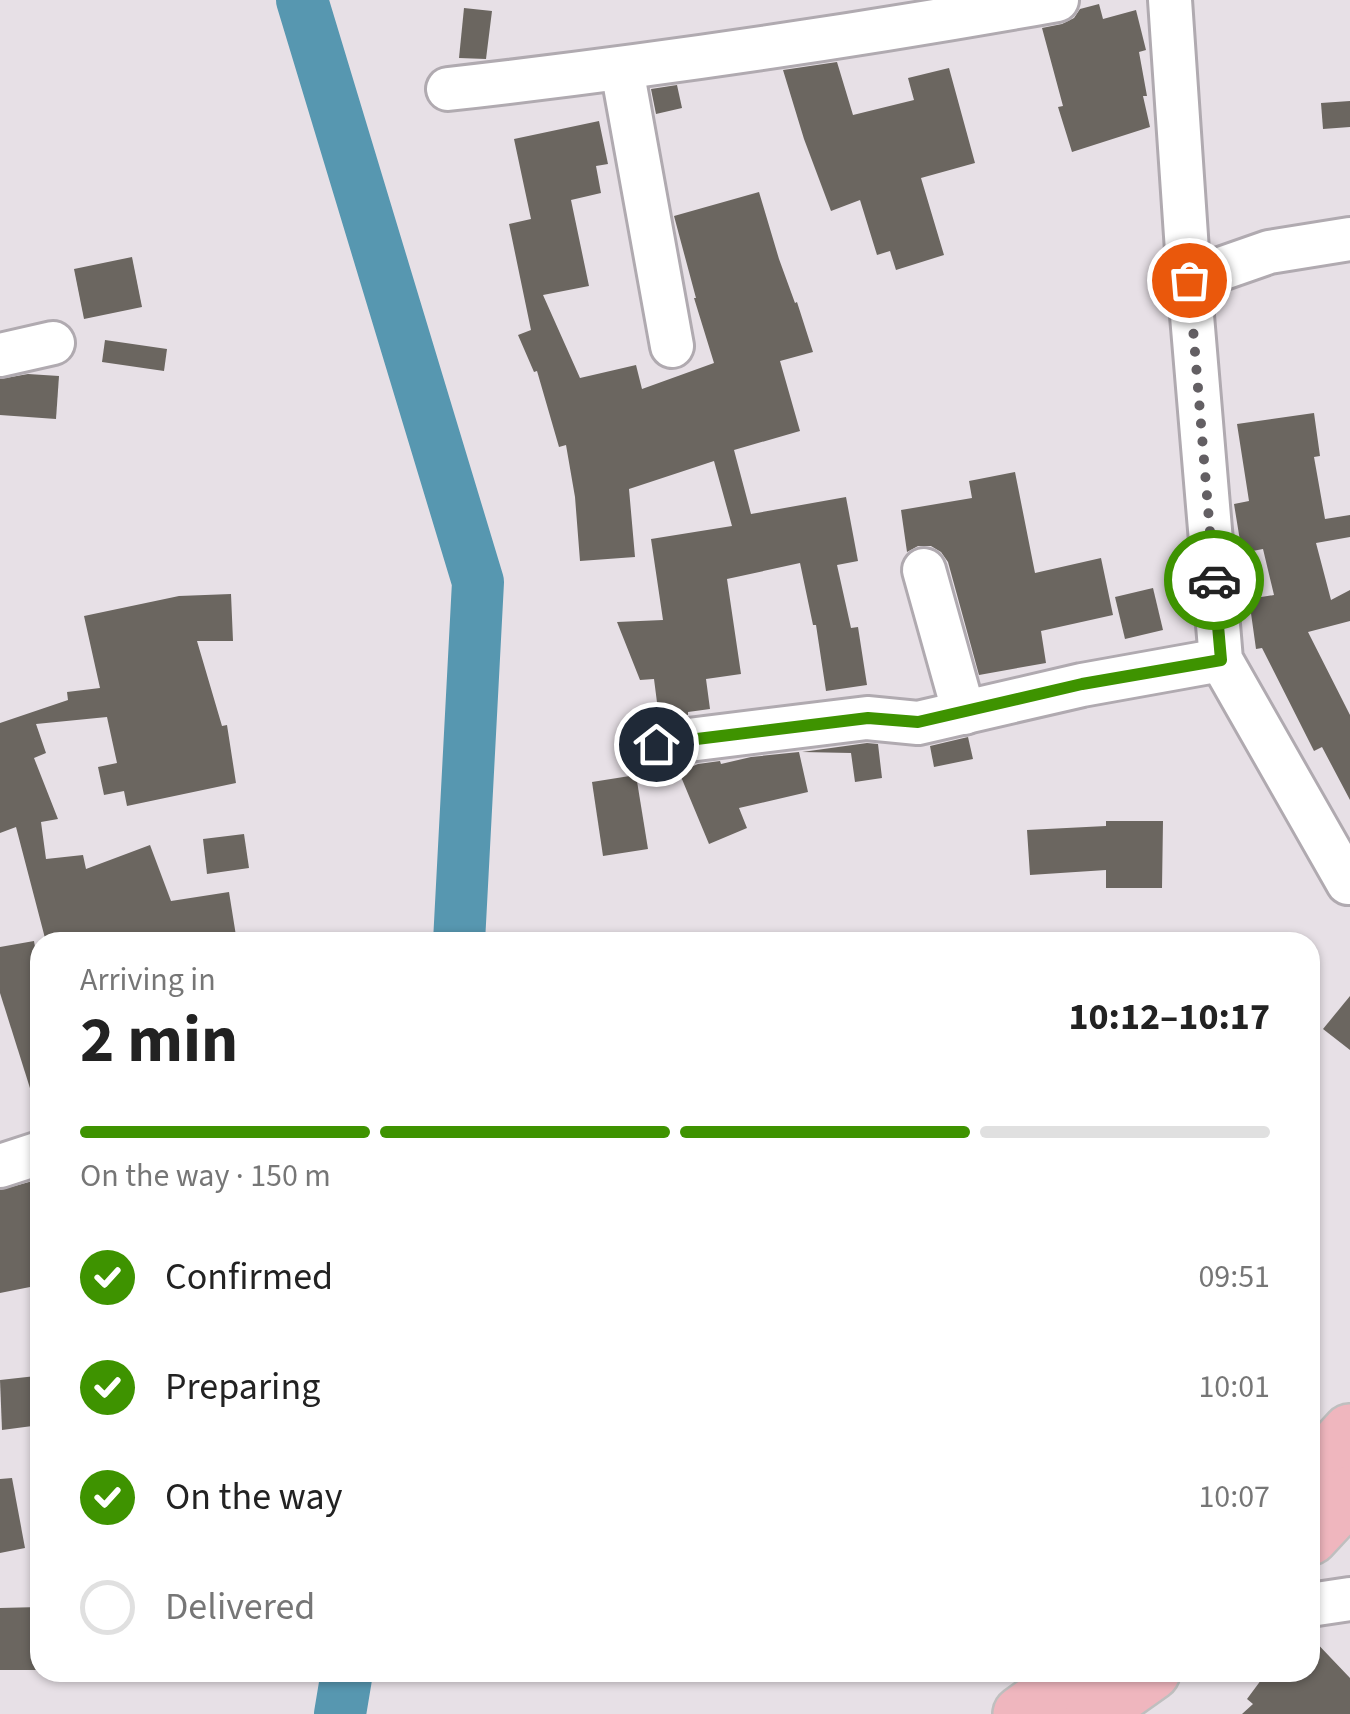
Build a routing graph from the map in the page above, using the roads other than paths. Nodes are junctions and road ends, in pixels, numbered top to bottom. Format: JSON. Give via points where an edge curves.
{"nodes":[{"id":1,"x":1057,"y":0,"type":"edge"},
{"id":2,"x":1170,"y":0,"type":"edge"},
{"id":3,"x":622,"y":69,"type":"junction"},
{"id":4,"x":448,"y":88,"type":"dead end"},
{"id":5,"x":1350,"y":239,"type":"edge"},
{"id":6,"x":1189,"y":280,"type":"junction"},
{"id":7,"x":53,"y":344,"type":"dead end"},
{"id":8,"x":672,"y":346,"type":"dead end"},
{"id":9,"x":0,"y":354,"type":"edge"},
{"id":10,"x":924,"y":570,"type":"dead end"},
{"id":11,"x":1221,"y":660,"type":"junction"},
{"id":12,"x":964,"y":712,"type":"junction"},
{"id":13,"x":656,"y":744,"type":"dead end"},
{"id":14,"x":1348,"y":883,"type":"edge"},
{"id":15,"x":30,"y":1156,"type":"edge"},
{"id":16,"x":0,"y":1166,"type":"edge"},
{"id":17,"x":1350,"y":1432,"type":"edge"},
{"id":18,"x":1320,"y":1465,"type":"edge"},
{"id":19,"x":1350,"y":1494,"type":"edge"},
{"id":20,"x":1320,"y":1526,"type":"edge"},
{"id":21,"x":1350,"y":1599,"type":"edge"},
{"id":22,"x":1320,"y":1605,"type":"edge"},
{"id":23,"x":1065,"y":1682,"type":"edge"},
{"id":24,"x":1138,"y":1682,"type":"edge"},
{"id":25,"x":1021,"y":1714,"type":"edge"},
{"id":26,"x":1093,"y":1714,"type":"edge"}],
"edges":[{"from":1,"to":3,"type":"street"},
{"from":2,"to":6,"type":"street"},
{"from":3,"to":4,"type":"street"},
{"from":3,"to":8,"type":"street"},
{"from":5,"to":6,"type":"street","via":[[1269,252]]},
{"from":6,"to":11,"type":"street"},
{"from":7,"to":9,"type":"street"},
{"from":10,"to":12,"type":"street"},
{"from":11,"to":12,"type":"street"},
{"from":11,"to":14,"type":"street"},
{"from":12,"to":13,"type":"street","via":[[918,722],[868,718]]},
{"from":15,"to":16,"type":"street"},
{"from":17,"to":18,"type":"highway"},
{"from":19,"to":20,"type":"highway"},
{"from":21,"to":22,"type":"street"},
{"from":23,"to":25,"type":"highway"},
{"from":24,"to":26,"type":"highway"}]}
